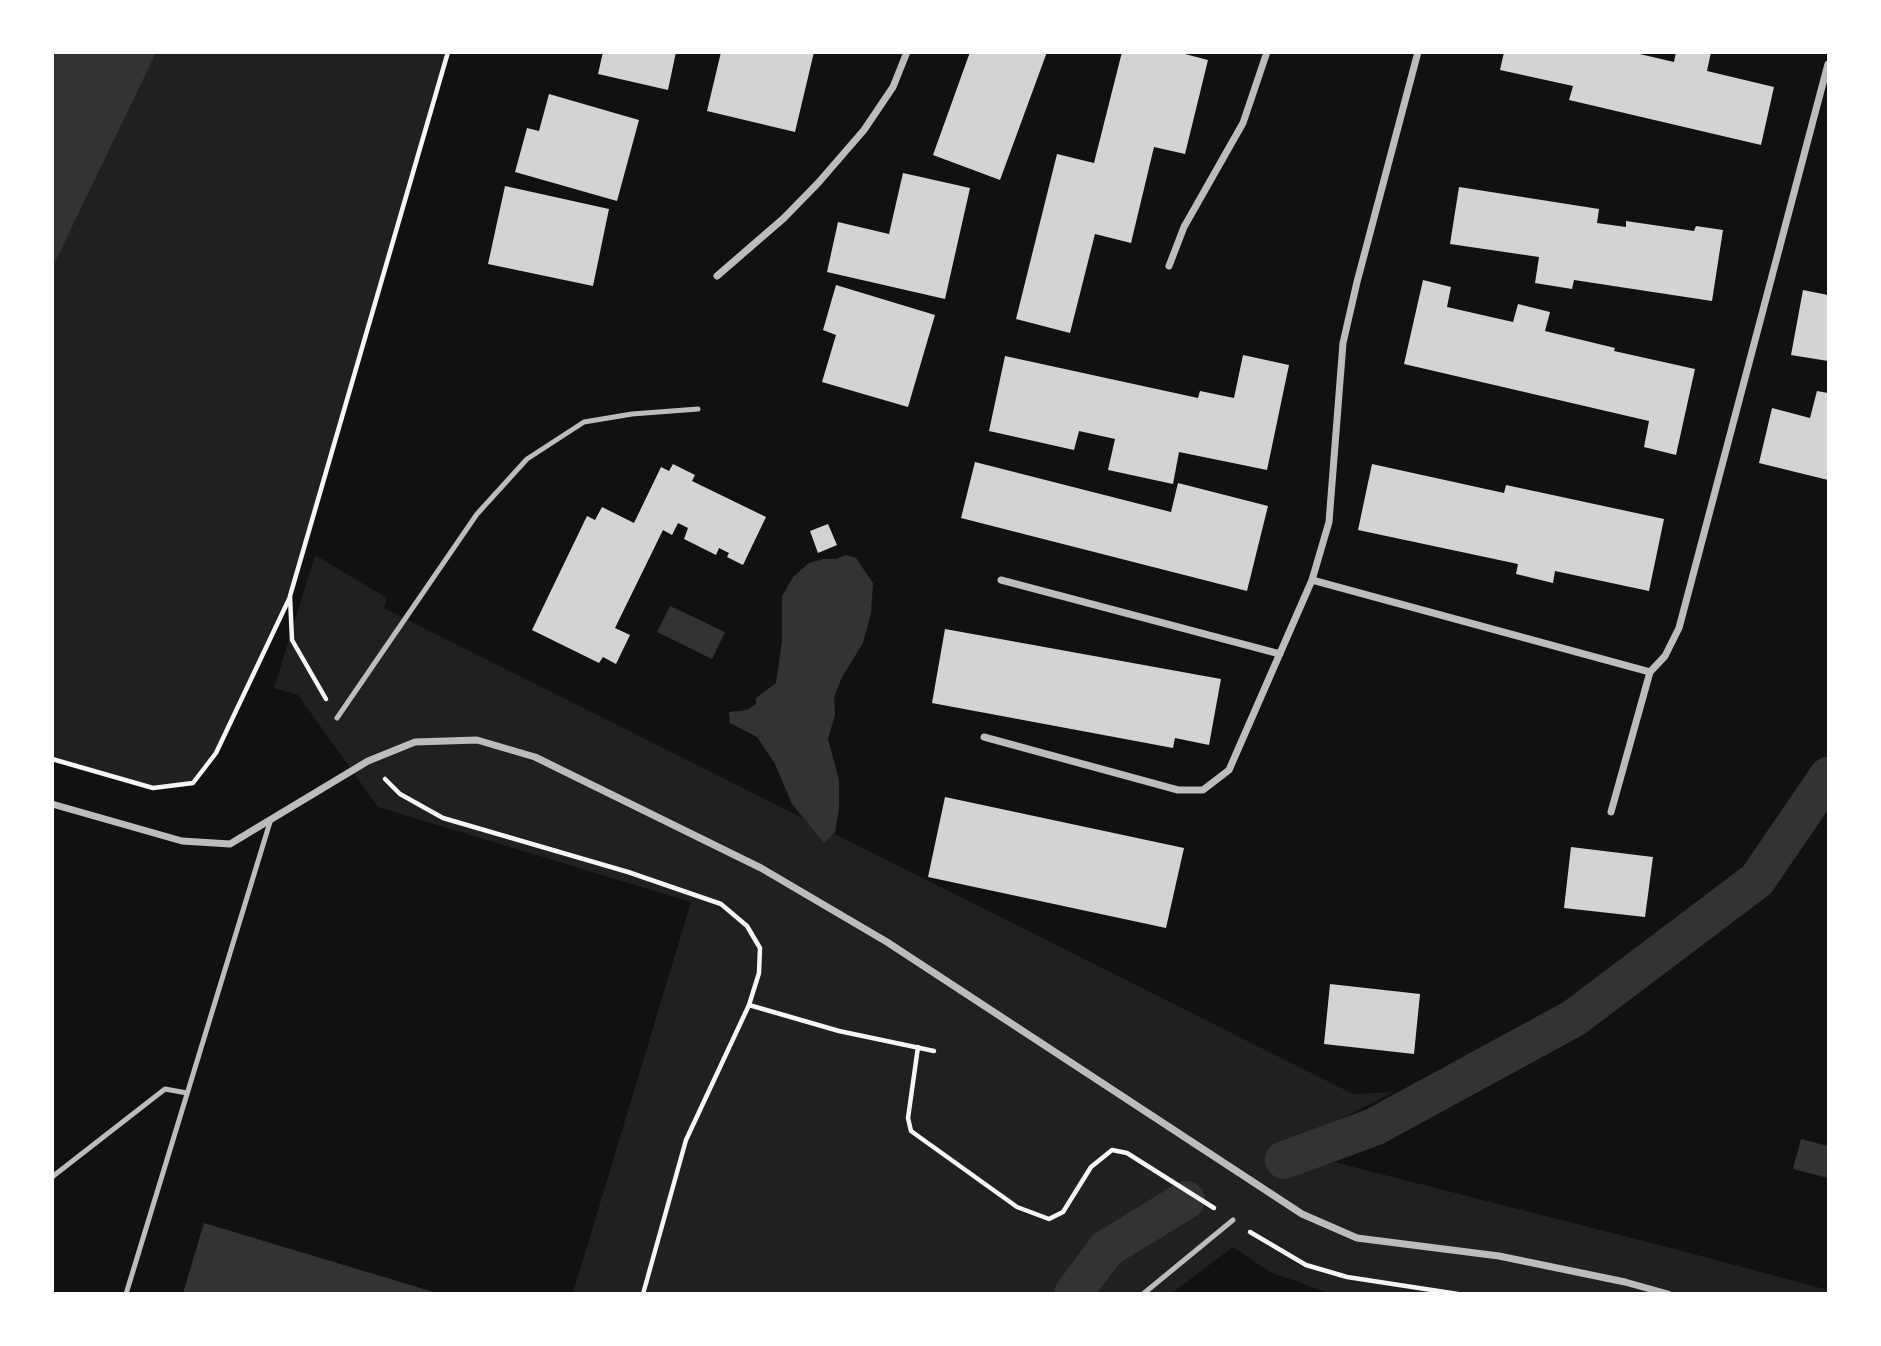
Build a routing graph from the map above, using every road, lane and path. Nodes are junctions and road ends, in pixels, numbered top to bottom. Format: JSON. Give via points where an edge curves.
{"nodes":[{"id":1,"x":448,"y":52,"type":"edge"},
{"id":2,"x":907,"y":52,"type":"edge"},
{"id":3,"x":1266,"y":52,"type":"edge"},
{"id":4,"x":1418,"y":52,"type":"edge"},
{"id":5,"x":1829,"y":64,"type":"edge"},
{"id":6,"x":1169,"y":267,"type":"dead end"},
{"id":7,"x":717,"y":276,"type":"dead end"},
{"id":8,"x":698,"y":409,"type":"dead end"},
{"id":9,"x":1001,"y":580,"type":"dead end"},
{"id":10,"x":1312,"y":580,"type":"junction"},
{"id":11,"x":290,"y":596,"type":"junction"},
{"id":12,"x":1280,"y":654,"type":"junction"},
{"id":13,"x":1650,"y":672,"type":"junction"},
{"id":14,"x":337,"y":718,"type":"joint"},
{"id":15,"x":984,"y":737,"type":"dead end"},
{"id":16,"x":52,"y":759,"type":"edge"},
{"id":17,"x":368,"y":761,"type":"junction"},
{"id":18,"x":52,"y":804,"type":"edge"},
{"id":19,"x":1611,"y":811,"type":"dead end"},
{"id":20,"x":270,"y":822,"type":"junction"},
{"id":21,"x":749,"y":1005,"type":"junction"},
{"id":22,"x":918,"y":1047,"type":"junction"},
{"id":23,"x":934,"y":1051,"type":"dead end"},
{"id":24,"x":187,"y":1093,"type":"junction"},
{"id":25,"x":52,"y":1177,"type":"edge"},
{"id":26,"x":1233,"y":1220,"type":"junction"},
{"id":27,"x":126,"y":1293,"type":"edge"},
{"id":28,"x":643,"y":1293,"type":"edge"},
{"id":29,"x":1143,"y":1293,"type":"edge"},
{"id":30,"x":1458,"y":1293,"type":"edge"},
{"id":31,"x":1668,"y":1293,"type":"edge"}],
"edges":[{"from":1,"to":11,"type":"path"},
{"from":2,"to":7,"type":"street","via":[[893,87],[864,130],[783,218]]},
{"from":3,"to":6,"type":"street","via":[[1242,122],[1184,227]]},
{"from":4,"to":10,"type":"street","via":[[1343,342],[1329,522]]},
{"from":5,"to":13,"type":"street","via":[[1679,628],[1665,656]]},
{"from":8,"to":14,"type":"lane","via":[[584,422],[527,459],[477,514]]},
{"from":9,"to":12,"type":"street"},
{"from":10,"to":12,"type":"street"},
{"from":10,"to":13,"type":"street"},
{"from":11,"to":14,"type":"path","via":[[292,640]]},
{"from":11,"to":16,"type":"path","via":[[216,753],[193,783],[153,788]]},
{"from":12,"to":15,"type":"street","via":[[1229,769],[1203,790],[1178,790]]},
{"from":13,"to":19,"type":"street"},
{"from":17,"to":20,"type":"street"},
{"from":17,"to":21,"type":"path","via":[[400,794],[443,818],[721,904],[747,926],[760,948],[759,973]]},
{"from":17,"to":31,"type":"street","via":[[427,741],[477,740],[535,757],[761,868],[887,942],[1303,1214],[1356,1238],[1499,1256]]},
{"from":18,"to":20,"type":"street","via":[[182,841],[230,844]]},
{"from":20,"to":24,"type":"lane"},
{"from":21,"to":22,"type":"path","via":[[839,1031]]},
{"from":21,"to":28,"type":"path","via":[[686,1140]]},
{"from":22,"to":23,"type":"path"},
{"from":22,"to":26,"type":"path","via":[[908,1118],[911,1131],[1017,1206],[1049,1219],[1063,1212],[1091,1167],[1112,1150],[1127,1153]]},
{"from":24,"to":25,"type":"lane","via":[[166,1089]]},
{"from":24,"to":27,"type":"lane"},
{"from":26,"to":29,"type":"lane"},
{"from":26,"to":30,"type":"path","via":[[1306,1265],[1346,1277]]}]}
